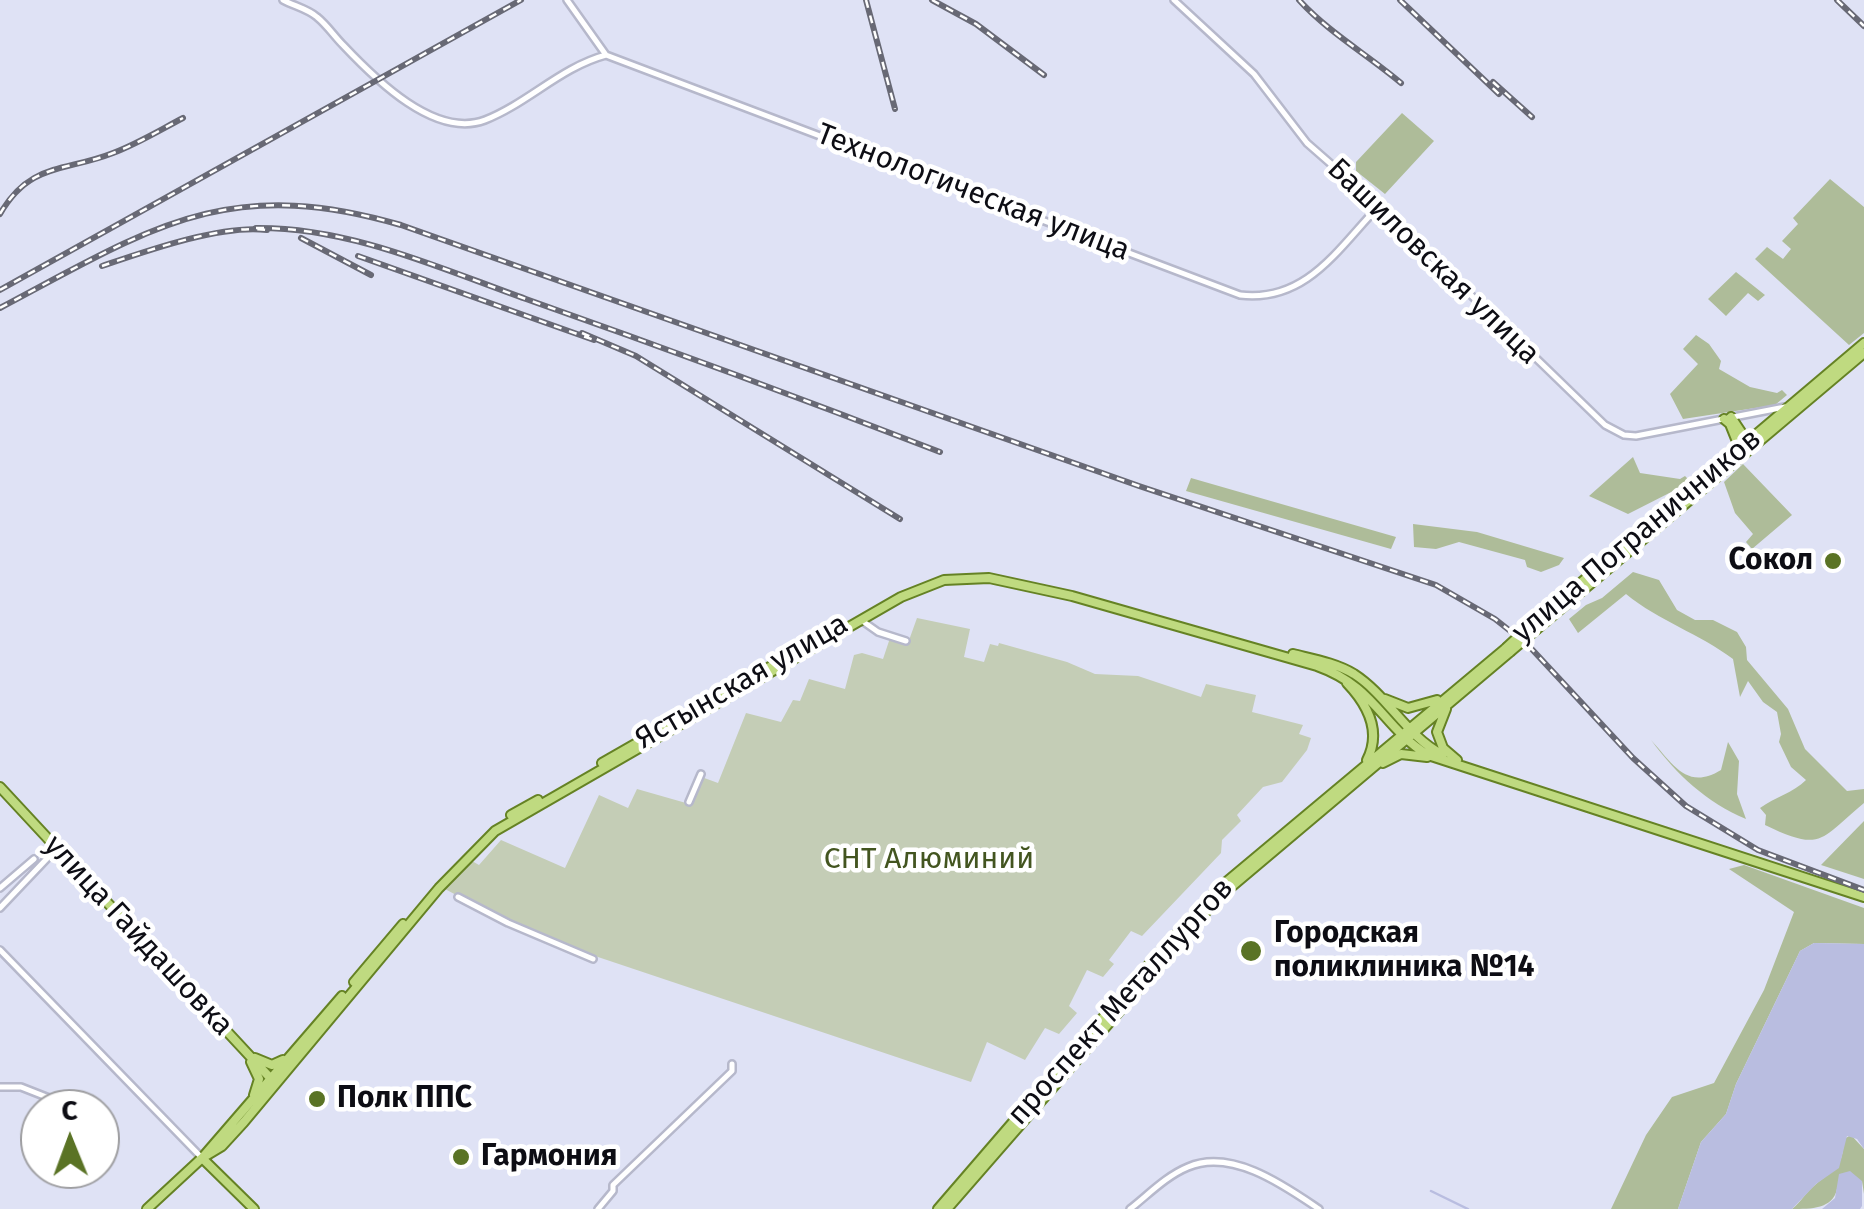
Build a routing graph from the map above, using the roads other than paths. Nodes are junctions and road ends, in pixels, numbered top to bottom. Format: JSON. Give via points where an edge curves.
{"nodes":[{"id":1,"x":283,"y":0,"type":"edge"},
{"id":2,"x":567,"y":0,"type":"edge"},
{"id":3,"x":1174,"y":0,"type":"edge"},
{"id":4,"x":606,"y":55,"type":"junction"},
{"id":5,"x":1379,"y":206,"type":"junction"},
{"id":6,"x":1864,"y":343,"type":"edge"},
{"id":7,"x":1864,"y":353,"type":"edge"},
{"id":8,"x":1790,"y":406,"type":"junction"},
{"id":9,"x":1728,"y":418,"type":"junction"},
{"id":10,"x":1746,"y":449,"type":"junction"},
{"id":11,"x":860,"y":620,"type":"junction"},
{"id":12,"x":906,"y":641,"type":"dead end"},
{"id":13,"x":1332,"y":671,"type":"junction"},
{"id":14,"x":1376,"y":692,"type":"junction"},
{"id":15,"x":1450,"y":698,"type":"junction"},
{"id":16,"x":1407,"y":733,"type":"junction"},
{"id":17,"x":1465,"y":765,"type":"junction"},
{"id":18,"x":1366,"y":768,"type":"junction"},
{"id":19,"x":700,"y":774,"type":"dead end"},
{"id":20,"x":0,"y":787,"type":"edge"},
{"id":21,"x":689,"y":802,"type":"dead end"},
{"id":22,"x":57,"y":848,"type":"junction"},
{"id":23,"x":34,"y":859,"type":"dead end"},
{"id":24,"x":0,"y":888,"type":"edge"},
{"id":25,"x":458,"y":897,"type":"dead end"},
{"id":26,"x":1864,"y":897,"type":"edge"},
{"id":27,"x":0,"y":908,"type":"edge"},
{"id":28,"x":0,"y":950,"type":"edge"},
{"id":29,"x":594,"y":958,"type":"dead end"},
{"id":30,"x":299,"y":1046,"type":"junction"},
{"id":31,"x":247,"y":1054,"type":"junction"},
{"id":32,"x":732,"y":1064,"type":"dead end"},
{"id":33,"x":275,"y":1082,"type":"junction"},
{"id":34,"x":252,"y":1100,"type":"junction"},
{"id":35,"x":222,"y":1146,"type":"junction"},
{"id":36,"x":202,"y":1158,"type":"junction"},
{"id":37,"x":226,"y":1178,"type":"junction"},
{"id":38,"x":950,"y":1205,"type":"edge"},
{"id":39,"x":148,"y":1209,"type":"edge"},
{"id":40,"x":254,"y":1209,"type":"edge"},
{"id":41,"x":598,"y":1209,"type":"edge"},
{"id":42,"x":938,"y":1209,"type":"edge"},
{"id":43,"x":1130,"y":1209,"type":"edge"},
{"id":44,"x":1320,"y":1209,"type":"edge"}],
"edges":[{"from":1,"to":4,"type":"street","via":[[314,14],[385,84],[449,124],[481,121]]},
{"from":2,"to":4,"type":"street"},
{"from":3,"to":5,"type":"street","name":"Башиловская улица","via":[[1254,74],[1307,142]]},
{"from":4,"to":5,"type":"street","name":"Технологическая улица","via":[[1240,295],[1302,284]]},
{"from":5,"to":9,"type":"street","name":"Башиловская улица","via":[[1617,433],[1636,436]]},
{"from":6,"to":8,"type":"main road","name":"улица Пограничников"},
{"from":7,"to":10,"type":"main road","name":"улица Пограничников"},
{"from":8,"to":9,"type":"street"},
{"from":8,"to":10,"type":"main road","name":"улица Пограничников"},
{"from":9,"to":10,"type":"main road"},
{"from":10,"to":15,"type":"main road","name":"улица Пограничников","bridge":true},
{"from":11,"to":12,"type":"street"},
{"from":11,"to":13,"type":"main road","name":"Ястынская улица","via":[[940,581],[989,578]]},
{"from":11,"to":33,"type":"main road","name":"Ястынская улица","via":[[496,831],[438,888]]},
{"from":13,"to":16,"type":"main road","name":"Ястынская улица","via":[[1361,688]]},
{"from":13,"to":18,"type":"main road","via":[[1369,714],[1373,746]]},
{"from":14,"to":15,"type":"main road","via":[[1408,708]]},
{"from":14,"to":16,"type":"main road","name":"Ястынская улица"},
{"from":14,"to":30,"type":"main road","name":"Ястынская улица","via":[[1332,664],[1037,582],[972,573],[928,580],[492,828]]},
{"from":15,"to":16,"type":"main road","name":"улица Пограничников"},
{"from":15,"to":17,"type":"main road","via":[[1437,732],[1445,751]]},
{"from":16,"to":17,"type":"main road"},
{"from":16,"to":18,"type":"main road","name":"проспект Металлургов"},
{"from":17,"to":18,"type":"main road","via":[[1407,754]]},
{"from":17,"to":26,"type":"main road"},
{"from":18,"to":38,"type":"main road","name":"проспект Металлургов","via":[[1217,899]]},
{"from":19,"to":21,"type":"street"},
{"from":20,"to":22,"type":"main road","name":"улица Гайдашовка"},
{"from":22,"to":27,"type":"street"},
{"from":22,"to":31,"type":"main road","name":"улица Гайдашовка"},
{"from":23,"to":24,"type":"street"},
{"from":25,"to":29,"type":"street"},
{"from":28,"to":36,"type":"street"},
{"from":30,"to":31,"type":"main road","via":[[279,1064]]},
{"from":30,"to":33,"type":"main road","name":"Ястынская улица"},
{"from":31,"to":33,"type":"main road","name":"улица Гайдашовка"},
{"from":31,"to":34,"type":"main road","via":[[259,1079]]},
{"from":32,"to":41,"type":"street"},
{"from":33,"to":34,"type":"main road","name":"Ястынская улица"},
{"from":33,"to":35,"type":"main road","name":"Ястынская улица"},
{"from":34,"to":36,"type":"main road","name":"Ястынская улица"},
{"from":35,"to":36,"type":"main road","name":"Ястынская улица"},
{"from":35,"to":37,"type":"main road","via":[[218,1164]]},
{"from":36,"to":37,"type":"main road"},
{"from":36,"to":39,"type":"main road","name":"Ястынская улица"},
{"from":37,"to":40,"type":"main road"},
{"from":38,"to":42,"type":"main road","name":"проспект Металлургов"},
{"from":43,"to":44,"type":"street","via":[[1186,1167],[1216,1162],[1258,1174]]}]}
